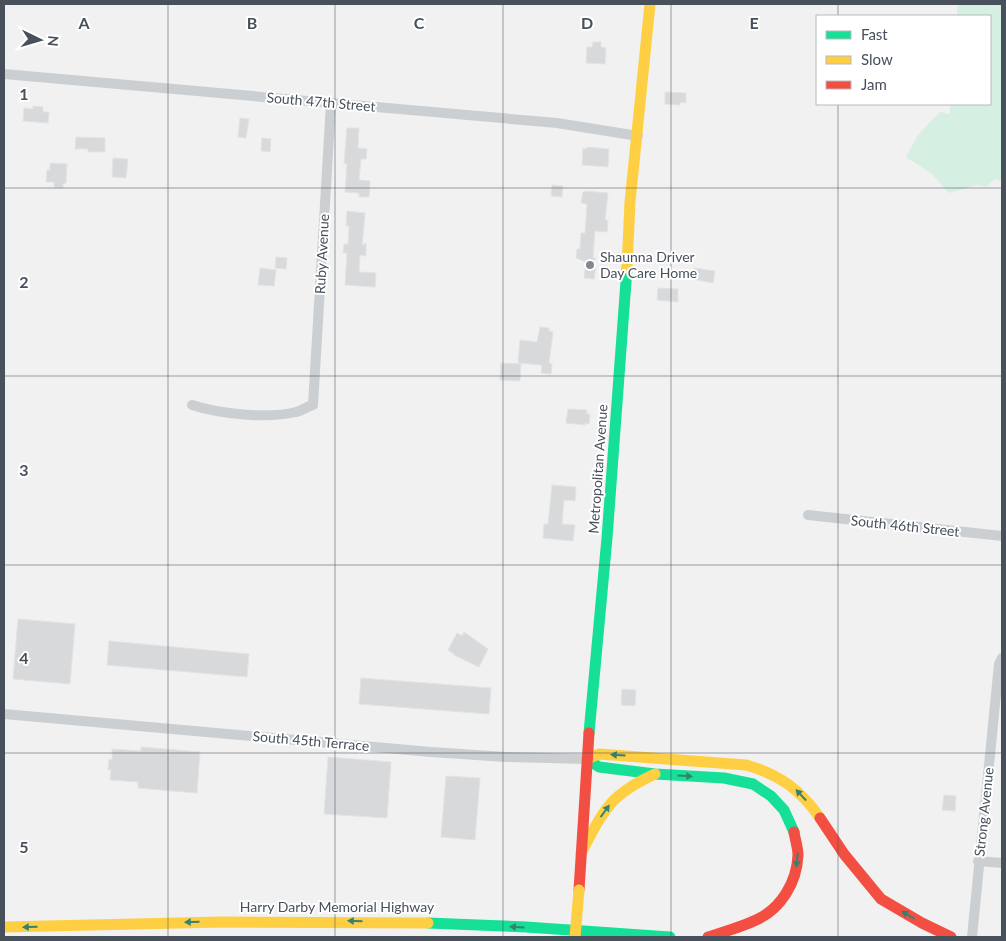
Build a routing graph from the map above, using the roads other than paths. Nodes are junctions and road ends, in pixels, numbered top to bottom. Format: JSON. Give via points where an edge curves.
{"nodes":[{"id":1,"x":650,"y":4,"type":"edge"},
{"id":2,"x":4,"y":74,"type":"edge"},
{"id":3,"x":331,"y":103,"type":"junction"},
{"id":4,"x":638,"y":136,"type":"junction"},
{"id":5,"x":192,"y":405,"type":"dead end"},
{"id":6,"x":808,"y":515,"type":"dead end"},
{"id":7,"x":1002,"y":536,"type":"edge"},
{"id":8,"x":1002,"y":658,"type":"edge"},
{"id":9,"x":4,"y":714,"type":"edge"},
{"id":10,"x":997,"y":732,"type":"edge"},
{"id":11,"x":587,"y":759,"type":"junction"},
{"id":12,"x":656,"y":774,"type":"junction"},
{"id":13,"x":581,"y":853,"type":"junction"},
{"id":14,"x":978,"y":860,"type":"junction"},
{"id":15,"x":1002,"y":863,"type":"edge"},
{"id":16,"x":4,"y":928,"type":"edge"},
{"id":17,"x":575,"y":937,"type":"edge"},
{"id":18,"x":670,"y":937,"type":"edge"},
{"id":19,"x":708,"y":937,"type":"edge"},
{"id":20,"x":951,"y":937,"type":"edge"},
{"id":21,"x":972,"y":937,"type":"edge"}],
"edges":[{"from":1,"to":4,"type":"main road","name":"Metropolitan Avenue"},
{"from":2,"to":3,"type":"street","name":"South 47th Street"},
{"from":3,"to":4,"type":"street","name":"South 47th Street","via":[[558,123]]},
{"from":3,"to":5,"type":"street","name":"Ruby Avenue","via":[[313,405],[298,412],[275,416],[211,412]]},
{"from":4,"to":11,"type":"main road","name":"Metropolitan Avenue","via":[[630,202],[626,298]]},
{"from":6,"to":7,"type":"street","name":"South 46th Street"},
{"from":8,"to":10,"type":"street","name":"Strong Avenue","via":[[998,664]]},
{"from":9,"to":11,"type":"street","name":"South 45th Terrace","via":[[431,752]]},
{"from":10,"to":14,"type":"street","name":"Strong Avenue"},
{"from":11,"to":12,"type":"main road","via":[[599,767]]},
{"from":11,"to":13,"type":"main road","name":"Metropolitan Avenue"},
{"from":20,"to":11,"type":"main road","one_way":true,"via":[[881,899],[844,854],[813,808],[790,784],[764,770],[746,765],[599,754]]},
{"from":13,"to":12,"type":"main road","one_way":true,"via":[[603,812],[618,795],[634,783]]},
{"from":12,"to":19,"type":"main road","one_way":true,"via":[[724,778],[753,784],[784,810],[793,828],[798,854],[794,876],[787,893],[774,910],[757,920]]},
{"from":13,"to":17,"type":"main road","name":"Metropolitan Avenue","bridge":true},
{"from":14,"to":15,"type":"street"},
{"from":14,"to":21,"type":"street","name":"Strong Avenue"},
{"from":18,"to":16,"type":"main road","name":"Harry Darby Memorial Highway","one_way":true,"via":[[403,922],[170,923]]}]}
